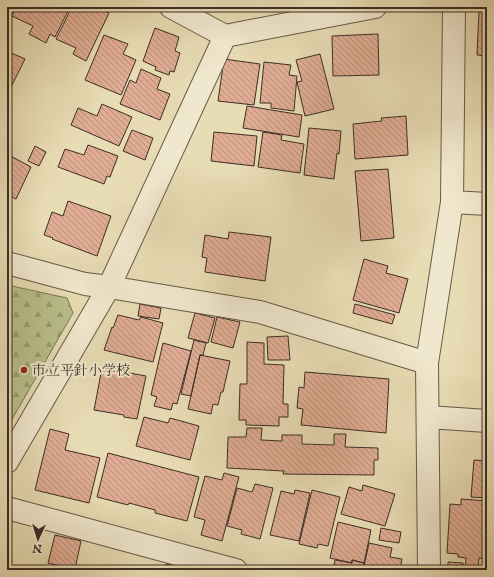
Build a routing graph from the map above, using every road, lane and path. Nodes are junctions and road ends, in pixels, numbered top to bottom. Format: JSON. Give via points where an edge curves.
{"nodes":[{"id":1,"x":171,"y":7,"type":"edge"},
{"id":2,"x":376,"y":7,"type":"edge"},
{"id":3,"x":454,"y":7,"type":"edge"},
{"id":4,"x":345,"y":10,"type":"edge"},
{"id":5,"x":225,"y":36,"type":"junction"},
{"id":6,"x":452,"y":202,"type":"junction"},
{"id":7,"x":487,"y":204,"type":"edge"},
{"id":8,"x":7,"y":264,"type":"edge"},
{"id":9,"x":109,"y":287,"type":"junction"},
{"id":10,"x":427,"y":363,"type":"junction"},
{"id":11,"x":428,"y":417,"type":"junction"},
{"id":12,"x":487,"y":421,"type":"edge"},
{"id":13,"x":7,"y":462,"type":"edge"},
{"id":14,"x":7,"y":508,"type":"edge"},
{"id":15,"x":236,"y":570,"type":"edge"},
{"id":16,"x":428,"y":570,"type":"edge"}],
"edges":[{"from":1,"to":5,"type":"street"},
{"from":2,"to":4,"type":"street"},
{"from":3,"to":6,"type":"street"},
{"from":4,"to":5,"type":"street"},
{"from":5,"to":9,"type":"street"},
{"from":6,"to":7,"type":"street"},
{"from":6,"to":10,"type":"street"},
{"from":8,"to":9,"type":"street","via":[[85,284]]},
{"from":9,"to":10,"type":"street","via":[[260,312]]},
{"from":9,"to":13,"type":"street"},
{"from":10,"to":11,"type":"street"},
{"from":11,"to":12,"type":"street"},
{"from":11,"to":16,"type":"street"},
{"from":14,"to":15,"type":"street"}]}
